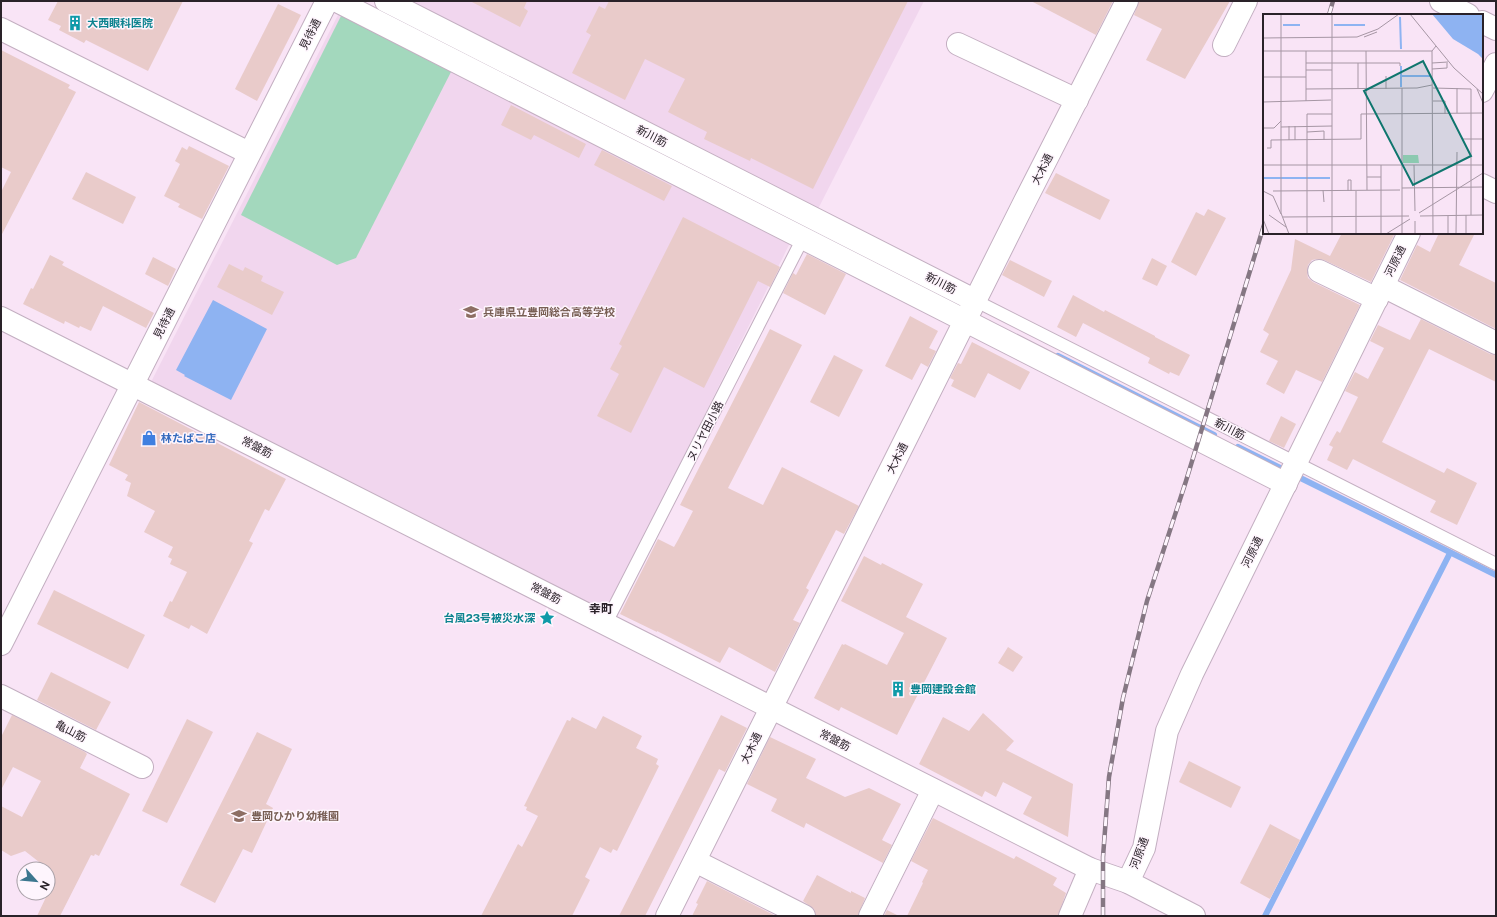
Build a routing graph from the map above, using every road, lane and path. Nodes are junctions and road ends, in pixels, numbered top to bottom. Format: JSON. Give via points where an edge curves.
{"nodes":[{"id":1,"x":327,"y":1,"type":"edge"},
{"id":2,"x":337,"y":1,"type":"edge"},
{"id":3,"x":386,"y":1,"type":"edge"},
{"id":4,"x":1127,"y":1,"type":"edge"},
{"id":5,"x":1246,"y":1,"type":"edge"},
{"id":6,"x":1441,"y":1,"type":"edge"},
{"id":7,"x":1466,"y":14,"type":"edge"},
{"id":8,"x":1483,"y":22,"type":"edge"},
{"id":9,"x":1,"y":29,"type":"edge"},
{"id":10,"x":1496,"y":29,"type":"edge"},
{"id":11,"x":958,"y":44,"type":"dead end"},
{"id":12,"x":1224,"y":45,"type":"dead end"},
{"id":13,"x":1496,"y":64,"type":"edge"},
{"id":14,"x":1483,"y":89,"type":"edge"},
{"id":15,"x":1076,"y":100,"type":"junction"},
{"id":16,"x":249,"y":153,"type":"junction"},
{"id":17,"x":693,"y":170,"type":"junction"},
{"id":18,"x":1483,"y":186,"type":"edge"},
{"id":19,"x":1496,"y":192,"type":"edge"},
{"id":20,"x":1409,"y":234,"type":"edge"},
{"id":21,"x":803,"y":238,"type":"junction"},
{"id":22,"x":1319,"y":271,"type":"dead end"},
{"id":23,"x":1380,"y":293,"type":"junction"},
{"id":24,"x":976,"y":301,"type":"junction"},
{"id":25,"x":1,"y":318,"type":"edge"},
{"id":26,"x":966,"y":320,"type":"junction"},
{"id":27,"x":1496,"y":343,"type":"edge"},
{"id":28,"x":133,"y":385,"type":"junction"},
{"id":29,"x":1297,"y":463,"type":"junction"},
{"id":30,"x":1286,"y":484,"type":"junction"},
{"id":31,"x":1496,"y":564,"type":"edge"},
{"id":32,"x":606,"y":624,"type":"junction"},
{"id":33,"x":1,"y":644,"type":"edge"},
{"id":34,"x":1,"y":696,"type":"edge"},
{"id":35,"x":771,"y":707,"type":"junction"},
{"id":36,"x":142,"y":767,"type":"dead end"},
{"id":37,"x":933,"y":790,"type":"junction"},
{"id":38,"x":694,"y":861,"type":"junction"},
{"id":39,"x":1090,"y":869,"type":"junction"},
{"id":40,"x":1128,"y":882,"type":"junction"},
{"id":41,"x":667,"y":916,"type":"edge"},
{"id":42,"x":804,"y":916,"type":"edge"},
{"id":43,"x":870,"y":916,"type":"edge"},
{"id":44,"x":1070,"y":916,"type":"edge"},
{"id":45,"x":1194,"y":916,"type":"edge"}],
"edges":[{"from":1,"to":16,"type":"street","name":"見待通"},
{"from":2,"to":17,"type":"street","name":"新川筋"},
{"from":3,"to":17,"type":"street","name":"新川筋"},
{"from":4,"to":15,"type":"street","name":"大木通"},
{"from":5,"to":12,"type":"street"},
{"from":6,"to":7,"type":"street"},
{"from":8,"to":10,"type":"street"},
{"from":9,"to":16,"type":"street"},
{"from":11,"to":15,"type":"street"},
{"from":13,"to":14,"type":"street"},
{"from":15,"to":24,"type":"street","name":"大木通"},
{"from":16,"to":28,"type":"street","name":"見待通"},
{"from":17,"to":21,"type":"street","name":"新川筋"},
{"from":17,"to":24,"type":"street","name":"新川筋"},
{"from":18,"to":19,"type":"street"},
{"from":20,"to":23,"type":"street","name":"河原通"},
{"from":21,"to":26,"type":"street","name":"新川筋"},
{"from":21,"to":32,"type":"lane","name":"ヌリヤ田小路"},
{"from":22,"to":23,"type":"street"},
{"from":23,"to":27,"type":"street"},
{"from":23,"to":29,"type":"street","name":"河原通"},
{"from":24,"to":26,"type":"street","name":"大木通"},
{"from":24,"to":29,"type":"lane","name":"新川筋"},
{"from":25,"to":28,"type":"street","name":"常盤筋"},
{"from":26,"to":30,"type":"street","name":"新川筋"},
{"from":26,"to":35,"type":"street","name":"大木通"},
{"from":28,"to":32,"type":"street","name":"常盤筋"},
{"from":28,"to":33,"type":"street","name":"見待通"},
{"from":29,"to":30,"type":"street","name":"河原通"},
{"from":29,"to":31,"type":"lane","name":"新川筋"},
{"from":30,"to":40,"type":"street","name":"河原通","via":[[1192,674],[1167,731],[1144,848]]},
{"from":32,"to":35,"type":"street","name":"常盤筋"},
{"from":34,"to":36,"type":"street","name":"亀山筋"},
{"from":35,"to":37,"type":"street","name":"常盤筋"},
{"from":35,"to":38,"type":"street","name":"大木通"},
{"from":37,"to":39,"type":"street","name":"常盤筋"},
{"from":37,"to":43,"type":"street"},
{"from":38,"to":41,"type":"street","name":"大木通"},
{"from":38,"to":42,"type":"street"},
{"from":39,"to":40,"type":"street","name":"常盤筋"},
{"from":39,"to":44,"type":"street"},
{"from":40,"to":45,"type":"street","name":"常盤筋"}]}
